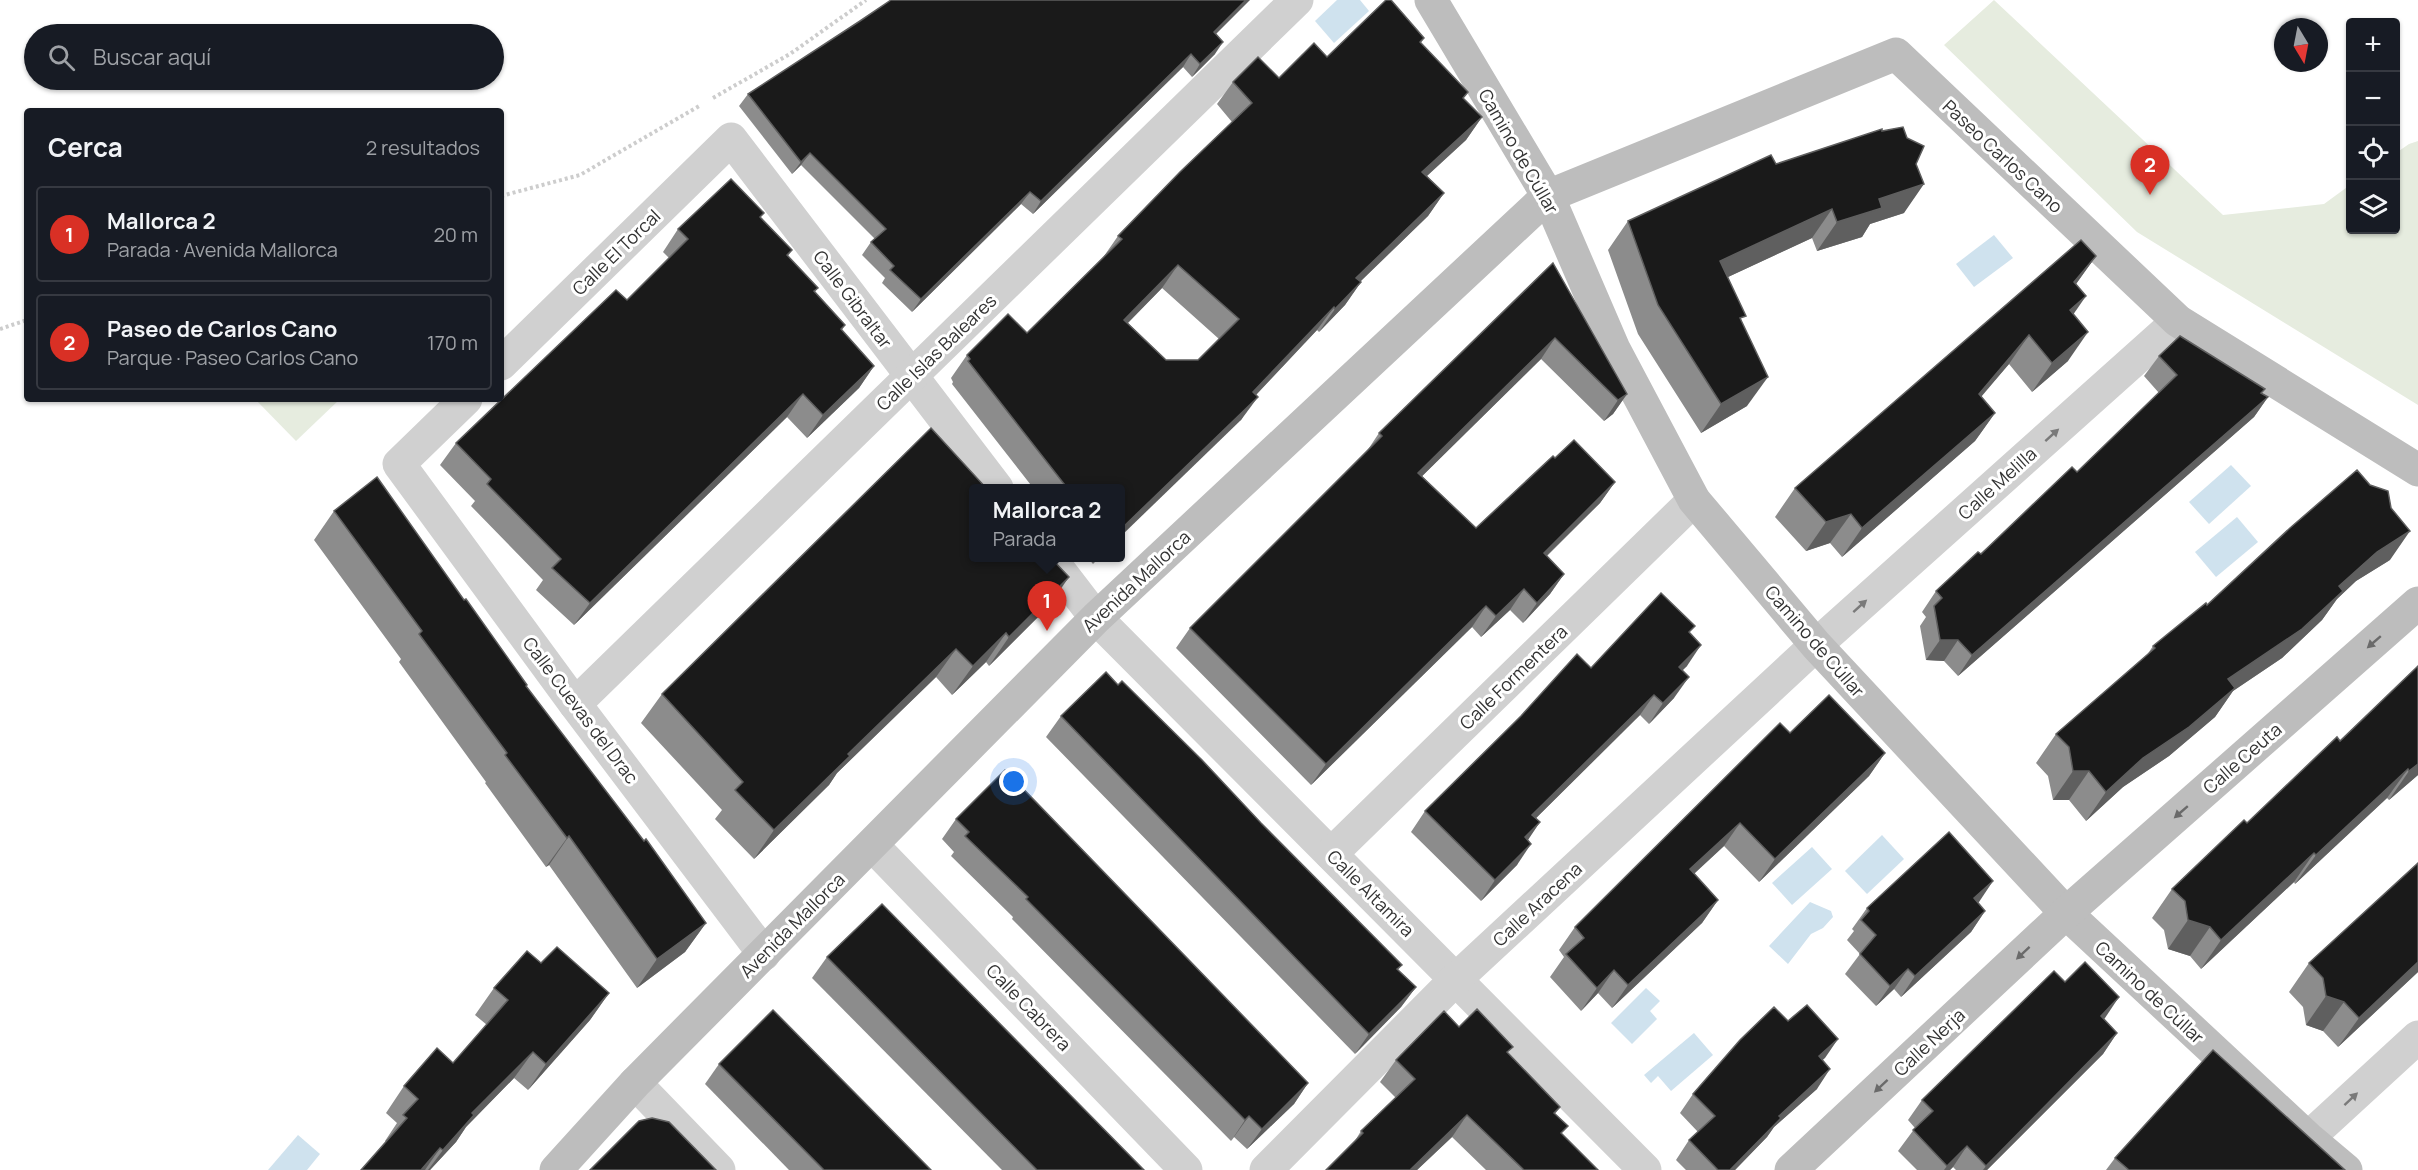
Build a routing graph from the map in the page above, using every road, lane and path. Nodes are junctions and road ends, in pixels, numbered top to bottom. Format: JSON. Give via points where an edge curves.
{"nodes":[{"id":1,"x":866,"y":0,"type":"edge"},
{"id":2,"x":1297,"y":0,"type":"edge"},
{"id":3,"x":1431,"y":0,"type":"edge"},
{"id":4,"x":731,"y":139,"type":"joint"},
{"id":5,"x":504,"y":195,"type":"edge"},
{"id":6,"x":1548,"y":196,"type":"junction"},
{"id":7,"x":24,"y":321,"type":"edge"},
{"id":8,"x":2178,"y":321,"type":"junction"},
{"id":9,"x":0,"y":329,"type":"edge"},
{"id":10,"x":504,"y":361,"type":"edge"},
{"id":11,"x":911,"y":376,"type":"junction"},
{"id":12,"x":463,"y":402,"type":"edge"},
{"id":13,"x":2418,"y":470,"type":"edge"},
{"id":14,"x":993,"y":484,"type":"edge"},
{"id":15,"x":1695,"y":500,"type":"junction"},
{"id":16,"x":1053,"y":562,"type":"edge"},
{"id":17,"x":2418,"y":603,"type":"edge"},
{"id":18,"x":1096,"y":618,"type":"junction"},
{"id":19,"x":1816,"y":645,"type":"junction"},
{"id":20,"x":575,"y":704,"type":"junction"},
{"id":21,"x":872,"y":845,"type":"junction"},
{"id":22,"x":1331,"y":854,"type":"junction"},
{"id":23,"x":2066,"y":913,"type":"junction"},
{"id":24,"x":764,"y":954,"type":"junction"},
{"id":25,"x":1456,"y":979,"type":"junction"},
{"id":26,"x":2418,"y":1036,"type":"edge"},
{"id":27,"x":635,"y":1083,"type":"junction"},
{"id":28,"x":2308,"y":1138,"type":"junction"},
{"id":29,"x":564,"y":1167,"type":"edge"},
{"id":30,"x":719,"y":1170,"type":"edge"},
{"id":31,"x":1186,"y":1170,"type":"edge"},
{"id":32,"x":1266,"y":1170,"type":"edge"},
{"id":33,"x":1645,"y":1170,"type":"edge"},
{"id":34,"x":1791,"y":1170,"type":"edge"},
{"id":35,"x":2346,"y":1170,"type":"edge"}],
"edges":[{"from":1,"to":5,"type":"path","via":[[790,54],[580,176]]},
{"from":2,"to":11,"type":"street","name":"Calle Islas Baleares"},
{"from":3,"to":6,"type":"street","name":"Camino de Cúllar"},
{"from":4,"to":10,"type":"street","name":"Calle El Torcal"},
{"from":4,"to":11,"type":"street","name":"Calle Gibraltar"},
{"from":6,"to":8,"type":"street","name":"Paseo Carlos Cano","via":[[1896,54]]},
{"from":6,"to":15,"type":"street","name":"Camino de Cúllar","via":[[1614,349]]},
{"from":6,"to":18,"type":"street","name":"Avenida Mallorca"},
{"from":7,"to":9,"type":"path"},
{"from":8,"to":13,"type":"street","name":"Paseo Carlos Cano"},
{"from":19,"to":8,"type":"street","name":"Calle Melilla","one_way":true},
{"from":11,"to":14,"type":"street","name":"Calle Gibraltar"},
{"from":11,"to":20,"type":"street","name":"Calle Islas Baleares"},
{"from":12,"to":20,"type":"street","name":"Calle Cuevas del Drac","via":[[399,464]]},
{"from":15,"to":19,"type":"street","name":"Camino de Cúllar"},
{"from":15,"to":22,"type":"street","name":"Calle Formentera"},
{"from":16,"to":18,"type":"street"},
{"from":17,"to":23,"type":"street","name":"Calle Ceuta","one_way":true},
{"from":18,"to":21,"type":"street","name":"Avenida Mallorca"},
{"from":18,"to":22,"type":"street","name":"Calle Altamira"},
{"from":19,"to":23,"type":"street","name":"Camino de Cúllar"},
{"from":19,"to":25,"type":"street","name":"Calle Aracena"},
{"from":20,"to":24,"type":"street","name":"Calle Cuevas del Drac"},
{"from":21,"to":24,"type":"street","name":"Avenida Mallorca"},
{"from":21,"to":31,"type":"street","name":"Calle Cabrera"},
{"from":22,"to":25,"type":"street","name":"Calle Altamira"},
{"from":23,"to":28,"type":"street","name":"Camino de Cúllar"},
{"from":23,"to":34,"type":"street","name":"Calle Nerja","one_way":true},
{"from":24,"to":27,"type":"street","name":"Avenida Mallorca"},
{"from":25,"to":32,"type":"street","name":"Calle Aracena"},
{"from":25,"to":33,"type":"street","name":"Calle Altamira"},
{"from":28,"to":26,"type":"street","one_way":true},
{"from":27,"to":29,"type":"street","name":"Avenida Mallorca"},
{"from":27,"to":30,"type":"street"},
{"from":28,"to":35,"type":"street","name":"Camino de Cúllar"}]}
